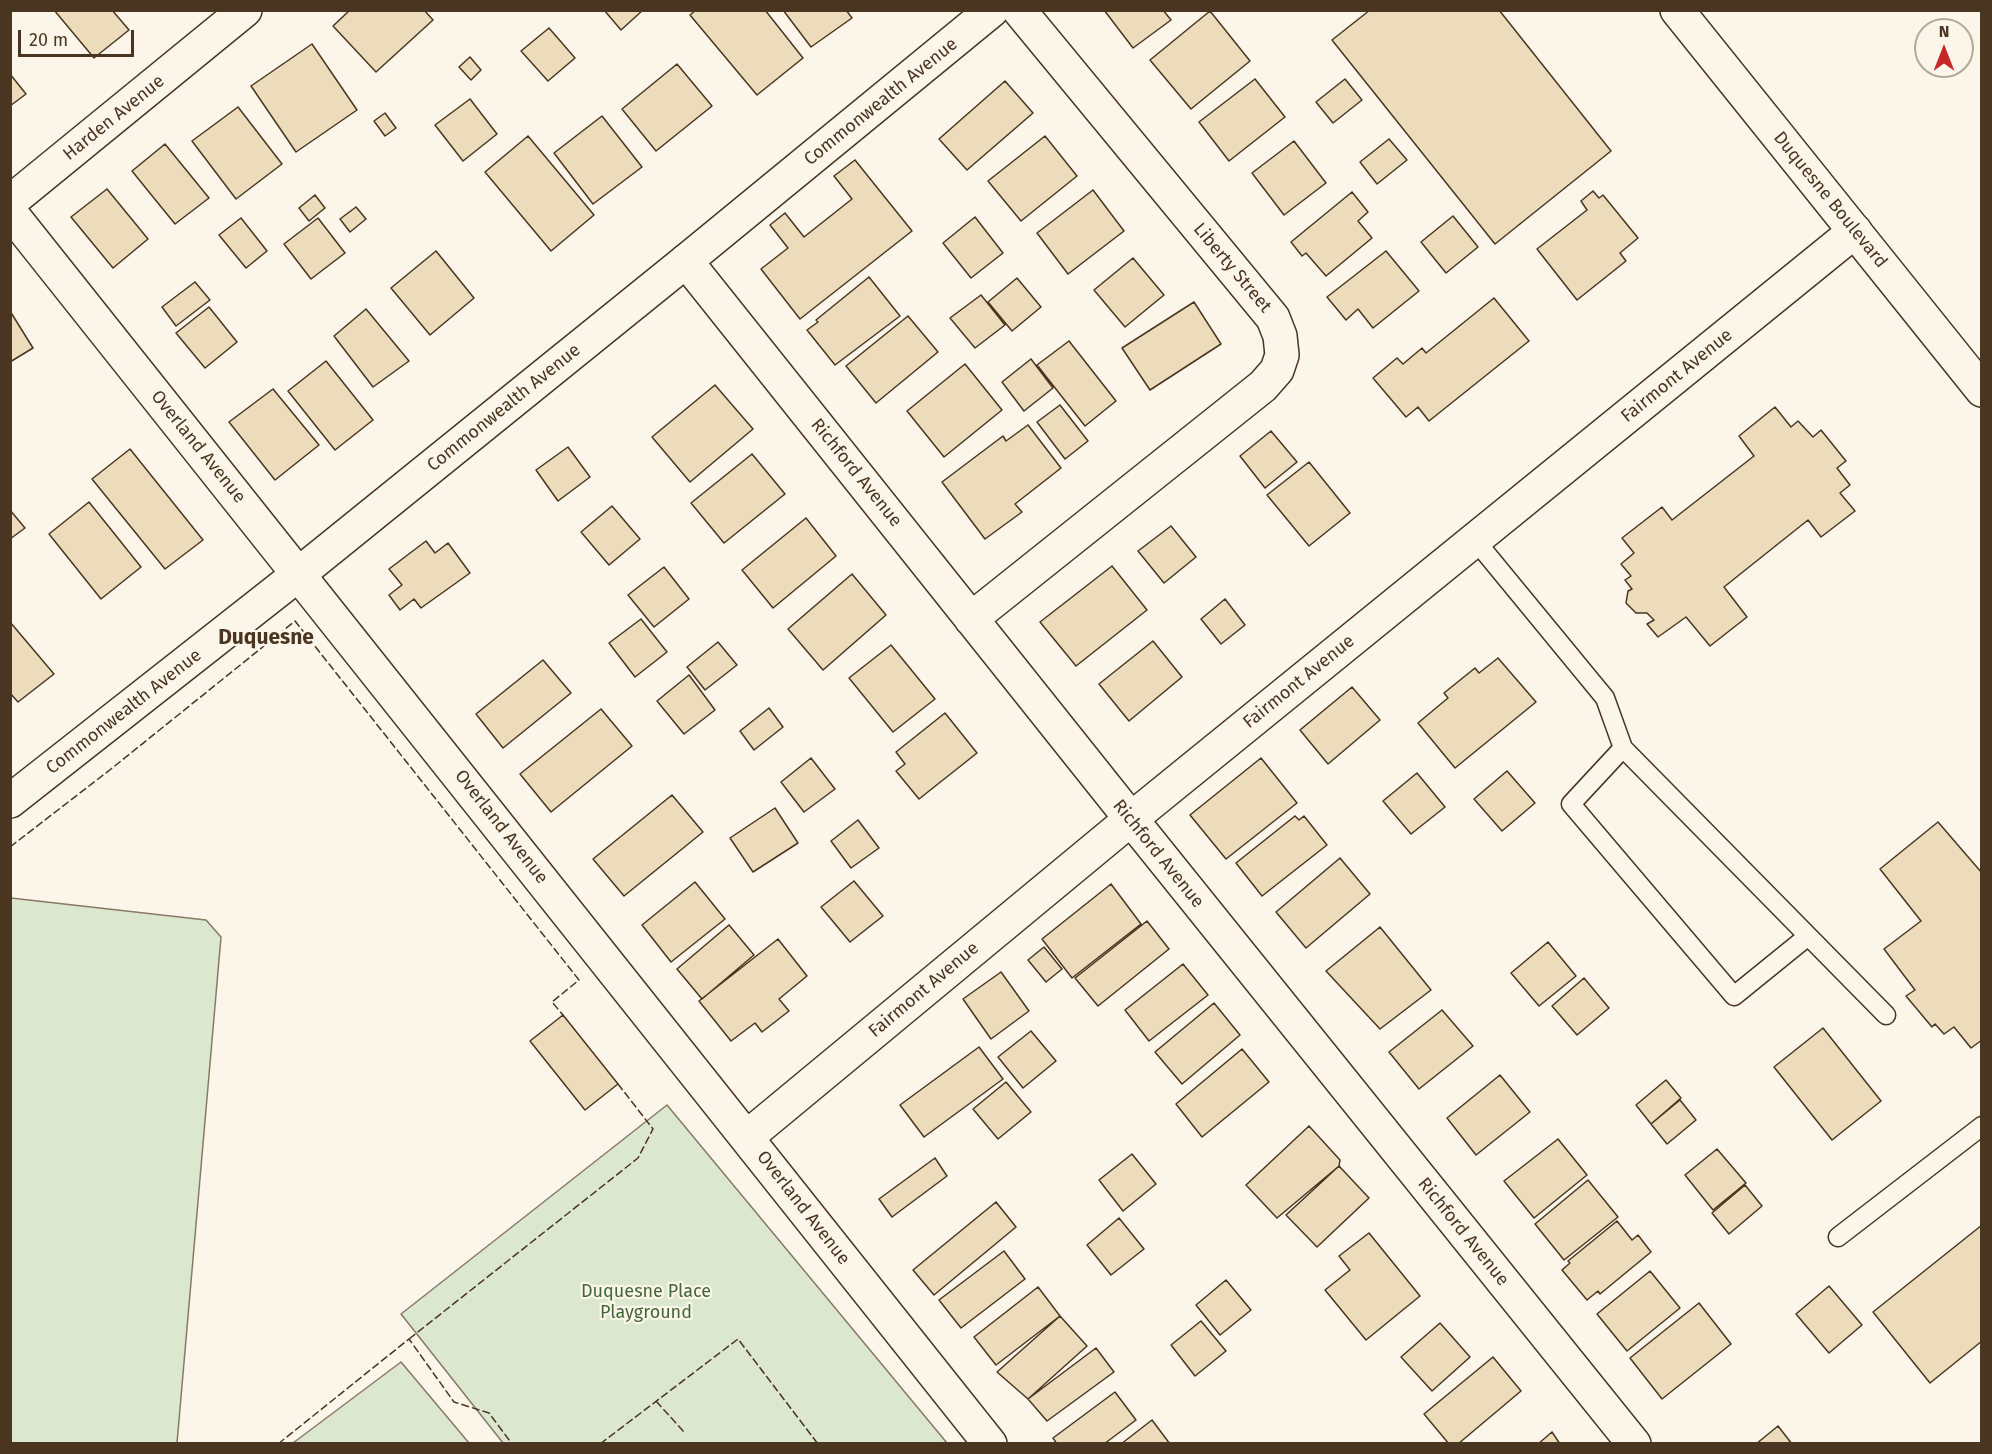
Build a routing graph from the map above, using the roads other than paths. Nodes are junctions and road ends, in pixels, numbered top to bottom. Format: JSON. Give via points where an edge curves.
{"nodes":[{"id":1,"x":245,"y":10,"type":"edge"},
{"id":2,"x":992,"y":10,"type":"edge"},
{"id":3,"x":1019,"y":10,"type":"edge"},
{"id":4,"x":1677,"y":10,"type":"edge"},
{"id":5,"x":10,"y":202,"type":"edge"},
{"id":6,"x":10,"y":212,"type":"edge"},
{"id":7,"x":1855,"y":231,"type":"junction"},
{"id":8,"x":687,"y":261,"type":"junction"},
{"id":9,"x":1982,"y":390,"type":"edge"},
{"id":10,"x":1474,"y":540,"type":"junction"},
{"id":11,"x":300,"y":573,"type":"junction"},
{"id":12,"x":971,"y":619,"type":"junction"},
{"id":13,"x":1623,"y":748,"type":"junction"},
{"id":14,"x":10,"y":801,"type":"edge"},
{"id":15,"x":1131,"y":819,"type":"junction"},
{"id":16,"x":1808,"y":936,"type":"junction"},
{"id":17,"x":1886,"y":1015,"type":"dead end"},
{"id":18,"x":1982,"y":1126,"type":"edge"},
{"id":19,"x":747,"y":1137,"type":"junction"},
{"id":20,"x":1838,"y":1237,"type":"dead end"},
{"id":21,"x":990,"y":1443,"type":"edge"},
{"id":22,"x":1634,"y":1443,"type":"edge"}],
"edges":[{"from":1,"to":5,"type":"street","name":"Harden Avenue"},
{"from":2,"to":8,"type":"street","name":"Commonwealth Avenue"},
{"from":3,"to":12,"type":"street","name":"Liberty Street","via":[[1273,318],[1282,355],[1277,370],[1263,386]]},
{"from":4,"to":7,"type":"street","name":"Duquesne Boulevard"},
{"from":6,"to":11,"type":"street","name":"Overland Avenue"},
{"from":7,"to":9,"type":"street","name":"Duquesne Boulevard"},
{"from":7,"to":10,"type":"street","name":"Fairmont Avenue"},
{"from":8,"to":11,"type":"street","name":"Commonwealth Avenue"},
{"from":8,"to":12,"type":"street","name":"Richford Avenue"},
{"from":10,"to":13,"type":"lane","via":[[1605,698]]},
{"from":10,"to":15,"type":"street","name":"Fairmont Avenue"},
{"from":11,"to":14,"type":"street","name":"Commonwealth Avenue"},
{"from":11,"to":19,"type":"street","name":"Overland Avenue"},
{"from":12,"to":15,"type":"street","name":"Richford Avenue"},
{"from":13,"to":16,"type":"lane"},
{"from":13,"to":16,"type":"lane","via":[[1571,804],[1734,996]]},
{"from":15,"to":19,"type":"street","name":"Fairmont Avenue"},
{"from":15,"to":22,"type":"street","name":"Richford Avenue"},
{"from":16,"to":17,"type":"lane"},
{"from":18,"to":20,"type":"lane"},
{"from":19,"to":21,"type":"street","name":"Overland Avenue"}]}
